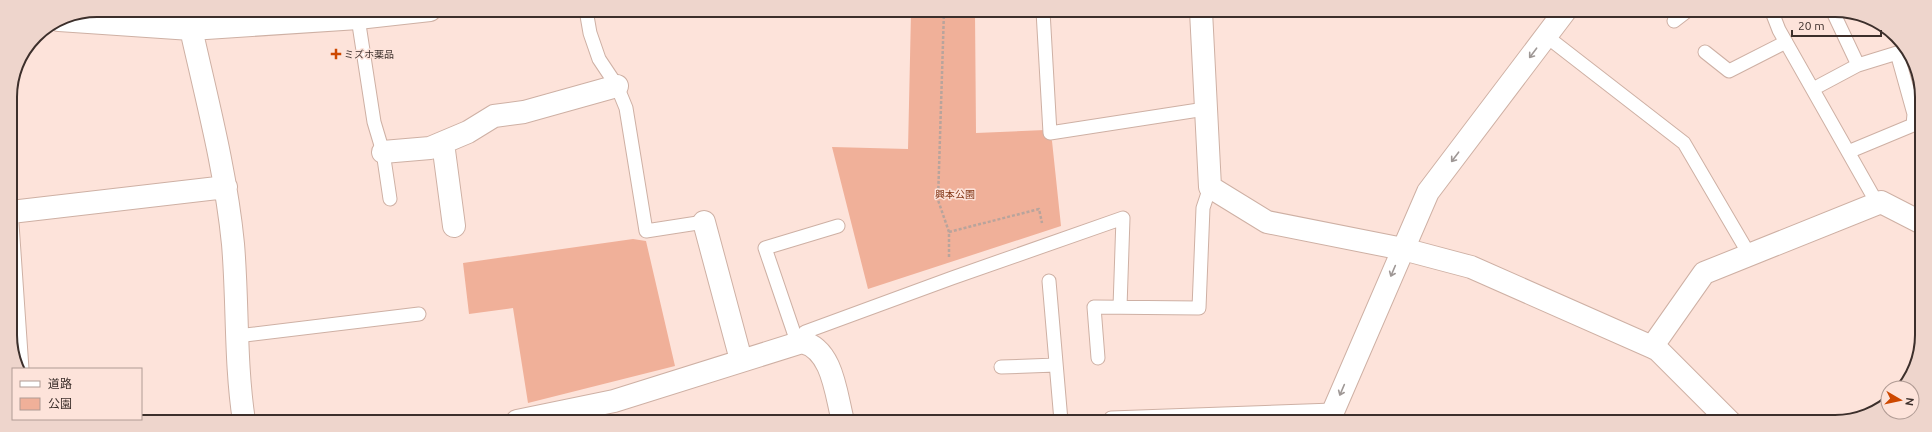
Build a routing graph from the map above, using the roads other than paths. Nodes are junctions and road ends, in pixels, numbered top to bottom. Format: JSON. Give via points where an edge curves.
{"nodes":[{"id":1,"x":367,"y":17,"type":"edge"},
{"id":2,"x":587,"y":17,"type":"edge"},
{"id":3,"x":1043,"y":17,"type":"edge"},
{"id":4,"x":1201,"y":17,"type":"edge"},
{"id":5,"x":1560,"y":17,"type":"edge"},
{"id":6,"x":1680,"y":17,"type":"edge"},
{"id":7,"x":1774,"y":17,"type":"edge"},
{"id":8,"x":1836,"y":17,"type":"edge"},
{"id":9,"x":358,"y":18,"type":"junction"},
{"id":10,"x":80,"y":19,"type":"edge"},
{"id":11,"x":191,"y":20,"type":"edge"},
{"id":12,"x":1674,"y":21,"type":"dead end"},
{"id":13,"x":1546,"y":36,"type":"junction"},
{"id":14,"x":1786,"y":42,"type":"junction"},
{"id":15,"x":1705,"y":52,"type":"dead end"},
{"id":16,"x":1858,"y":65,"type":"junction"},
{"id":17,"x":617,"y":86,"type":"junction"},
{"id":18,"x":1813,"y":89,"type":"junction"},
{"id":19,"x":1205,"y":109,"type":"junction"},
{"id":20,"x":443,"y":143,"type":"junction"},
{"id":21,"x":383,"y":152,"type":"junction"},
{"id":22,"x":1848,"y":152,"type":"junction"},
{"id":23,"x":226,"y":187,"type":"junction"},
{"id":24,"x":1210,"y":187,"type":"junction"},
{"id":25,"x":390,"y":199,"type":"dead end"},
{"id":26,"x":1877,"y":203,"type":"junction"},
{"id":27,"x":17,"y":211,"type":"edge"},
{"id":28,"x":1915,"y":219,"type":"edge"},
{"id":29,"x":704,"y":222,"type":"joint"},
{"id":30,"x":454,"y":226,"type":"dead end"},
{"id":31,"x":838,"y":226,"type":"dead end"},
{"id":32,"x":1403,"y":249,"type":"junction"},
{"id":33,"x":1749,"y":254,"type":"junction"},
{"id":34,"x":1049,"y":280,"type":"dead end"},
{"id":35,"x":17,"y":298,"type":"edge"},
{"id":36,"x":1120,"y":307,"type":"junction"},
{"id":37,"x":419,"y":314,"type":"dead end"},
{"id":38,"x":237,"y":336,"type":"junction"},
{"id":39,"x":802,"y":342,"type":"junction"},
{"id":40,"x":1652,"y":347,"type":"junction"},
{"id":41,"x":1098,"y":358,"type":"dead end"},
{"id":42,"x":741,"y":360,"type":"junction"},
{"id":43,"x":22,"y":362,"type":"edge"},
{"id":44,"x":1056,"y":365,"type":"junction"},
{"id":45,"x":1001,"y":367,"type":"dead end"},
{"id":46,"x":244,"y":415,"type":"edge"},
{"id":47,"x":548,"y":415,"type":"edge"},
{"id":48,"x":841,"y":415,"type":"edge"},
{"id":49,"x":1060,"y":415,"type":"edge"},
{"id":50,"x":1331,"y":415,"type":"edge"},
{"id":51,"x":1723,"y":415,"type":"edge"}],
"edges":[{"from":1,"to":9,"type":"street"},
{"from":2,"to":17,"type":"lane","via":[[599,59]]},
{"from":3,"to":19,"type":"lane","via":[[1050,133]]},
{"from":4,"to":19,"type":"street"},
{"from":5,"to":13,"type":"street"},
{"from":6,"to":12,"type":"lane"},
{"from":7,"to":14,"type":"lane"},
{"from":8,"to":16,"type":"lane"},
{"from":9,"to":11,"type":"street"},
{"from":9,"to":21,"type":"lane","via":[[374,122]]},
{"from":10,"to":11,"type":"street"},
{"from":11,"to":23,"type":"street"},
{"from":13,"to":32,"type":"street","one_way":true,"via":[[1428,192]]},
{"from":13,"to":33,"type":"lane","via":[[1684,143]]},
{"from":14,"to":15,"type":"lane","via":[[1729,71]]},
{"from":14,"to":18,"type":"lane"},
{"from":16,"to":18,"type":"lane"},
{"from":16,"to":22,"type":"lane","via":[[1897,53],[1914,114],[1913,125]]},
{"from":17,"to":20,"type":"street","via":[[524,112],[494,116]]},
{"from":17,"to":29,"type":"lane","via":[[626,108],[646,231]]},
{"from":18,"to":22,"type":"lane"},
{"from":19,"to":24,"type":"street"},
{"from":20,"to":21,"type":"street","via":[[430,148]]},
{"from":20,"to":30,"type":"street"},
{"from":21,"to":25,"type":"lane"},
{"from":22,"to":26,"type":"lane"},
{"from":23,"to":27,"type":"street"},
{"from":23,"to":38,"type":"street","via":[[233,245]]},
{"from":24,"to":32,"type":"street","via":[[1267,222]]},
{"from":24,"to":36,"type":"lane","via":[[1203,208],[1199,308]]},
{"from":26,"to":28,"type":"street","via":[[1881,202]]},
{"from":26,"to":33,"type":"street"},
{"from":29,"to":42,"type":"street"},
{"from":31,"to":39,"type":"lane","via":[[765,248],[794,334]]},
{"from":32,"to":40,"type":"street","via":[[1471,267]]},
{"from":32,"to":50,"type":"street","one_way":true},
{"from":33,"to":40,"type":"street","via":[[1704,273]]},
{"from":34,"to":44,"type":"lane"},
{"from":35,"to":43,"type":"lane"},
{"from":36,"to":39,"type":"lane","via":[[1123,218],[805,332]]},
{"from":36,"to":41,"type":"lane","via":[[1094,306]]},
{"from":37,"to":38,"type":"lane"},
{"from":38,"to":46,"type":"street"},
{"from":39,"to":42,"type":"street"},
{"from":39,"to":48,"type":"street","via":[[818,349],[828,367]]},
{"from":40,"to":51,"type":"street"},
{"from":42,"to":47,"type":"street","via":[[614,401]]},
{"from":44,"to":45,"type":"lane"},
{"from":44,"to":49,"type":"lane"}]}
